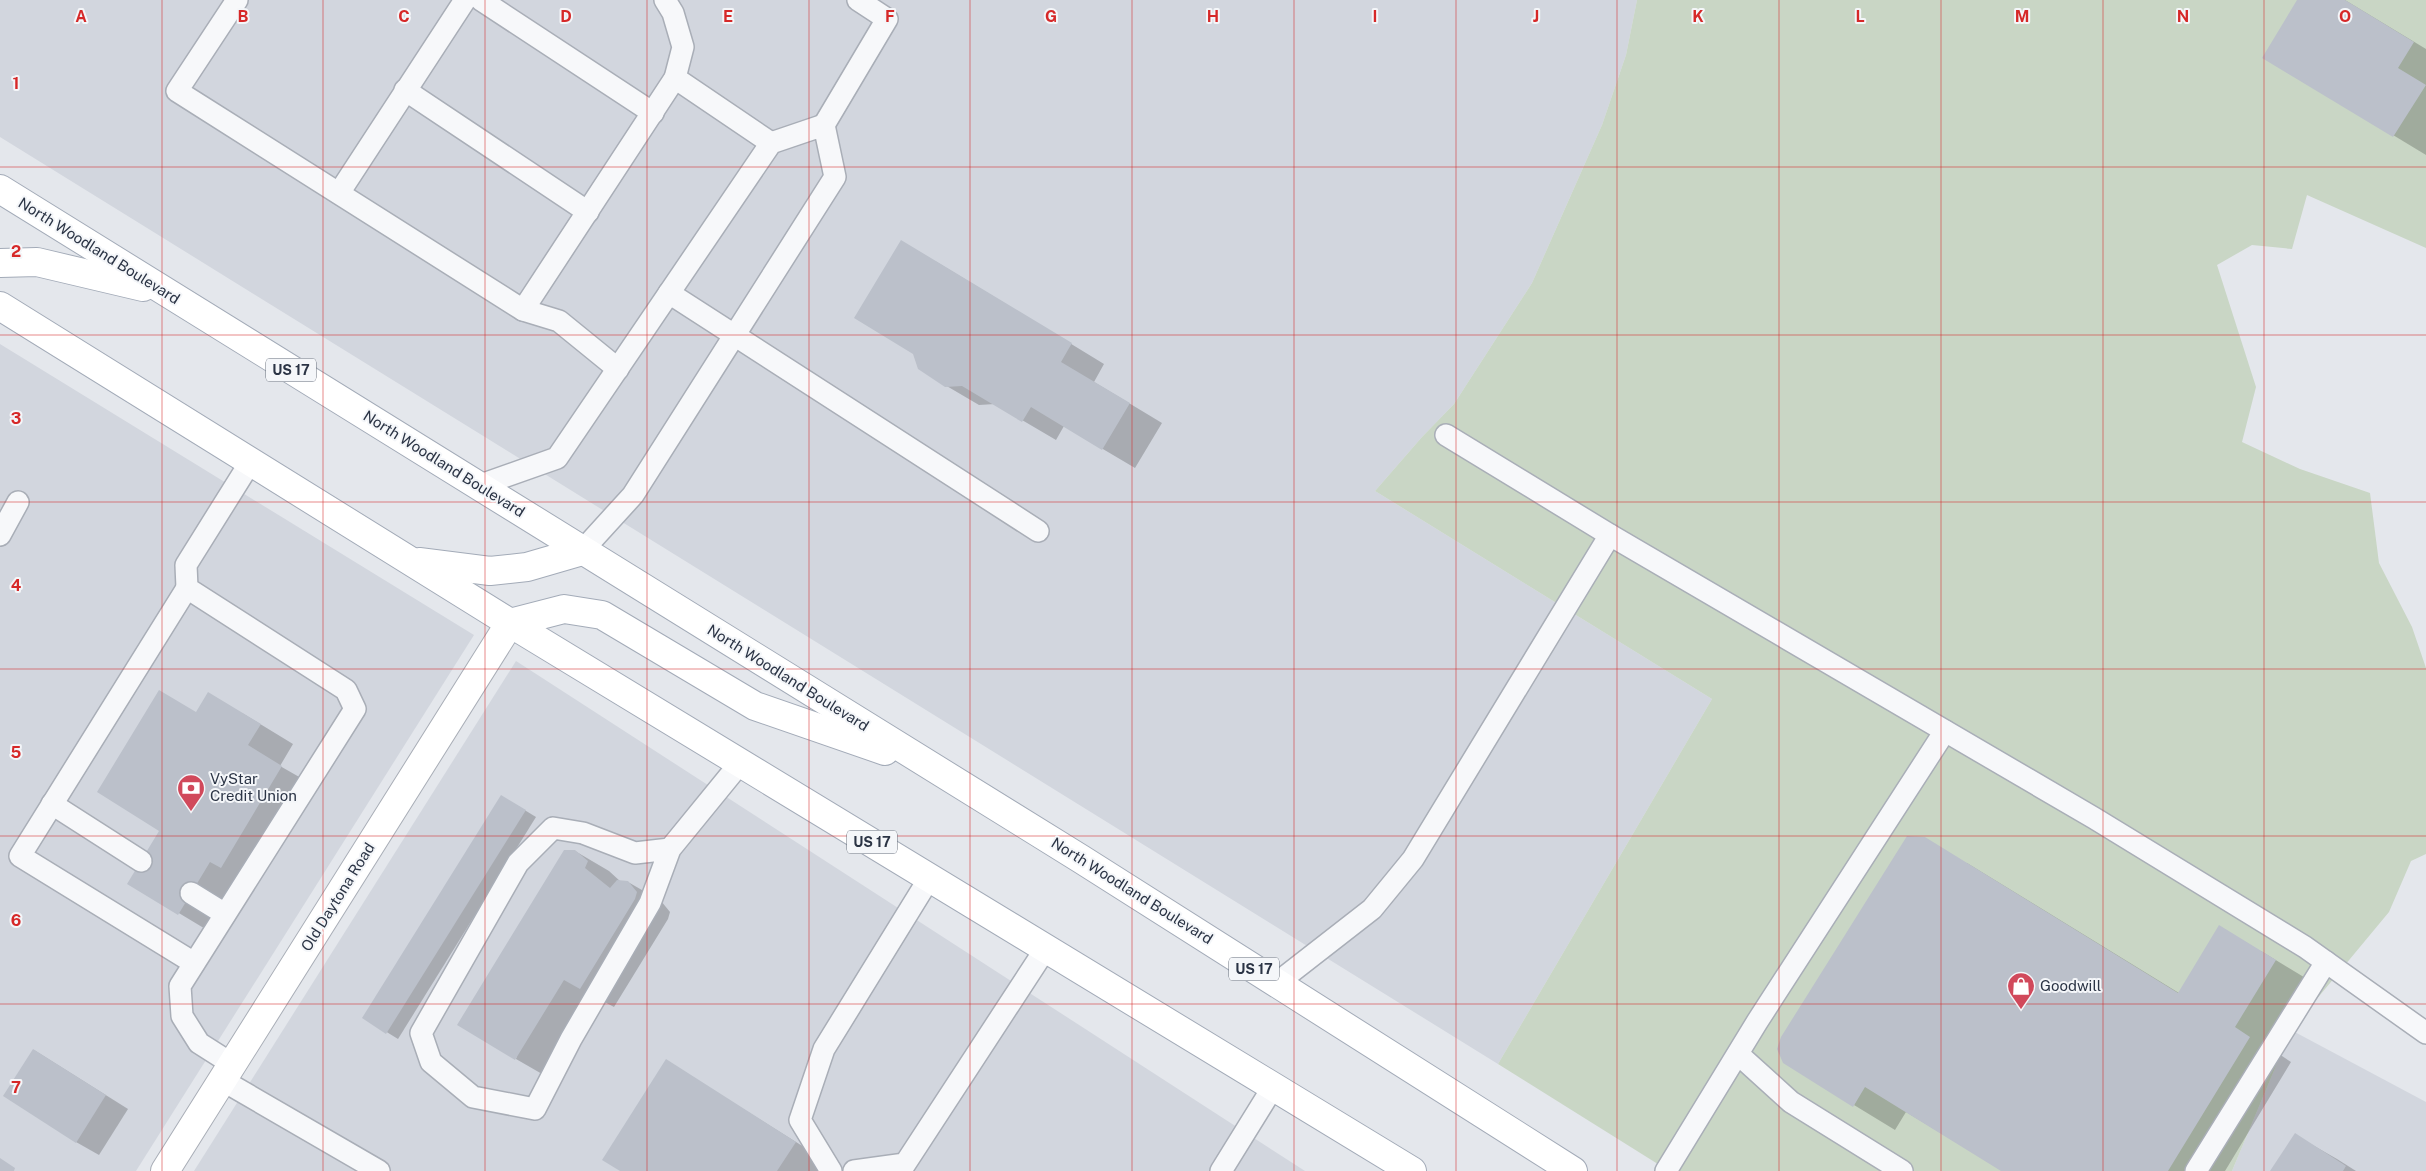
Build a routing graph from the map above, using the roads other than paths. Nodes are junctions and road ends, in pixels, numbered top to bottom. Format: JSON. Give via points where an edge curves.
{"nodes":[{"id":1,"x":236,"y":0,"type":"edge"},
{"id":2,"x":465,"y":0,"type":"edge"},
{"id":3,"x":480,"y":0,"type":"edge"},
{"id":4,"x":665,"y":0,"type":"edge"},
{"id":5,"x":858,"y":0,"type":"edge"},
{"id":6,"x":675,"y":78,"type":"junction"},
{"id":7,"x":406,"y":90,"type":"junction"},
{"id":8,"x":653,"y":113,"type":"junction"},
{"id":9,"x":824,"y":125,"type":"junction"},
{"id":10,"x":771,"y":143,"type":"junction"},
{"id":11,"x":0,"y":189,"type":"edge"},
{"id":12,"x":338,"y":193,"type":"junction"},
{"id":13,"x":588,"y":212,"type":"junction"},
{"id":14,"x":0,"y":263,"type":"edge"},
{"id":15,"x":166,"y":292,"type":"junction"},
{"id":16,"x":669,"y":294,"type":"junction"},
{"id":17,"x":0,"y":306,"type":"edge"},
{"id":18,"x":523,"y":310,"type":"junction"},
{"id":19,"x":734,"y":335,"type":"junction"},
{"id":20,"x":618,"y":369,"type":"junction"},
{"id":21,"x":1446,"y":435,"type":"dead end"},
{"id":22,"x":251,"y":461,"type":"junction"},
{"id":23,"x":478,"y":486,"type":"junction"},
{"id":24,"x":18,"y":502,"type":"dead end"},
{"id":25,"x":1038,"y":531,"type":"dead end"},
{"id":26,"x":0,"y":535,"type":"edge"},
{"id":27,"x":1610,"y":535,"type":"junction"},
{"id":28,"x":582,"y":551,"type":"junction"},
{"id":29,"x":411,"y":560,"type":"junction"},
{"id":30,"x":187,"y":588,"type":"junction"},
{"id":31,"x":510,"y":623,"type":"junction"},
{"id":32,"x":1945,"y":731,"type":"junction"},
{"id":33,"x":741,"y":762,"type":"junction"},
{"id":34,"x":934,"y":768,"type":"junction"},
{"id":35,"x":52,"y":804,"type":"junction"},
{"id":36,"x":670,"y":849,"type":"junction"},
{"id":37,"x":141,"y":861,"type":"dead end"},
{"id":38,"x":930,"y":877,"type":"junction"},
{"id":39,"x":192,"y":893,"type":"dead end"},
{"id":40,"x":225,"y":914,"type":"junction"},
{"id":41,"x":1046,"y":948,"type":"junction"},
{"id":42,"x":2326,"y":962,"type":"junction"},
{"id":43,"x":194,"y":963,"type":"junction"},
{"id":44,"x":1276,"y":983,"type":"junction"},
{"id":45,"x":2426,"y":1033,"type":"edge"},
{"id":46,"x":1738,"y":1054,"type":"junction"},
{"id":47,"x":227,"y":1072,"type":"junction"},
{"id":48,"x":1273,"y":1087,"type":"junction"},
{"id":49,"x":165,"y":1171,"type":"edge"},
{"id":50,"x":379,"y":1171,"type":"edge"},
{"id":51,"x":831,"y":1171,"type":"edge"},
{"id":52,"x":854,"y":1171,"type":"edge"},
{"id":53,"x":1221,"y":1171,"type":"edge"},
{"id":54,"x":1412,"y":1171,"type":"edge"},
{"id":55,"x":1573,"y":1171,"type":"edge"},
{"id":56,"x":1666,"y":1171,"type":"edge"},
{"id":57,"x":1902,"y":1171,"type":"edge"},
{"id":58,"x":2196,"y":1171,"type":"edge"}],
"edges":[{"from":1,"to":12,"type":"lane","via":[[177,91]]},
{"from":2,"to":7,"type":"lane"},
{"from":3,"to":8,"type":"lane"},
{"from":4,"to":6,"type":"lane","via":[[673,13],[683,47]]},
{"from":5,"to":9,"type":"lane","via":[[887,18]]},
{"from":6,"to":8,"type":"lane"},
{"from":6,"to":10,"type":"lane"},
{"from":7,"to":12,"type":"lane"},
{"from":7,"to":13,"type":"lane"},
{"from":8,"to":13,"type":"lane"},
{"from":9,"to":10,"type":"lane"},
{"from":9,"to":19,"type":"lane","via":[[835,177]]},
{"from":10,"to":16,"type":"lane"},
{"from":11,"to":15,"type":"main road","name":"North Woodland Boulevard","number":"US 17"},
{"from":12,"to":18,"type":"lane"},
{"from":13,"to":18,"type":"lane"},
{"from":14,"to":15,"type":"main road","via":[[37,262]]},
{"from":15,"to":23,"type":"main road","name":"North Woodland Boulevard","number":"US 17"},
{"from":16,"to":19,"type":"lane"},
{"from":16,"to":20,"type":"lane"},
{"from":17,"to":22,"type":"main road","number":"US 17"},
{"from":18,"to":20,"type":"lane","via":[[560,321]]},
{"from":19,"to":25,"type":"lane"},
{"from":19,"to":28,"type":"lane","via":[[634,495]]},
{"from":20,"to":23,"type":"lane","via":[[557,458]]},
{"from":21,"to":27,"type":"lane"},
{"from":22,"to":29,"type":"main road","number":"US 17"},
{"from":22,"to":30,"type":"lane","via":[[186,565]]},
{"from":23,"to":28,"type":"main road","name":"North Woodland Boulevard","number":"US 17"},
{"from":24,"to":26,"type":"lane"},
{"from":27,"to":32,"type":"lane"},
{"from":27,"to":44,"type":"lane","via":[[1419,850],[1372,909]]},
{"from":28,"to":29,"type":"main road","via":[[527,567],[490,571]]},
{"from":28,"to":34,"type":"main road","name":"North Woodland Boulevard","number":"US 17"},
{"from":29,"to":31,"type":"main road","number":"US 17"},
{"from":30,"to":35,"type":"lane"},
{"from":30,"to":40,"type":"lane","via":[[346,690],[355,709]]},
{"from":31,"to":33,"type":"main road","number":"US 17"},
{"from":31,"to":34,"type":"main road","via":[[564,609],[602,615],[755,706]]},
{"from":31,"to":47,"type":"main road","name":"Old Daytona Road"},
{"from":32,"to":42,"type":"lane","via":[[2094,818]]},
{"from":32,"to":46,"type":"lane"},
{"from":33,"to":36,"type":"lane"},
{"from":33,"to":38,"type":"main road","number":"US 17"},
{"from":34,"to":44,"type":"main road","name":"North Woodland Boulevard","number":"US 17"},
{"from":35,"to":37,"type":"lane"},
{"from":35,"to":43,"type":"lane","via":[[20,856]]},
{"from":36,"to":36,"type":"lane","via":[[635,853],[583,833],[553,828],[518,863],[422,1033],[430,1062],[473,1097],[535,1109],[571,1039],[650,903]]},
{"from":38,"to":41,"type":"main road","number":"US 17"},
{"from":38,"to":51,"type":"lane","via":[[824,1050],[803,1111],[800,1120]]},
{"from":39,"to":40,"type":"lane"},
{"from":40,"to":43,"type":"lane"},
{"from":41,"to":48,"type":"main road","number":"US 17"},
{"from":41,"to":52,"type":"lane","via":[[905,1164]]},
{"from":42,"to":45,"type":"lane"},
{"from":42,"to":58,"type":"lane"},
{"from":43,"to":47,"type":"lane","via":[[180,986],[182,1016],[199,1043]]},
{"from":44,"to":55,"type":"main road","name":"North Woodland Boulevard","number":"US 17"},
{"from":46,"to":56,"type":"lane"},
{"from":46,"to":57,"type":"lane","via":[[1791,1102]]},
{"from":47,"to":49,"type":"main road","name":"Old Daytona Road"},
{"from":47,"to":50,"type":"lane"},
{"from":48,"to":53,"type":"lane"},
{"from":48,"to":54,"type":"main road","number":"US 17"}]}
